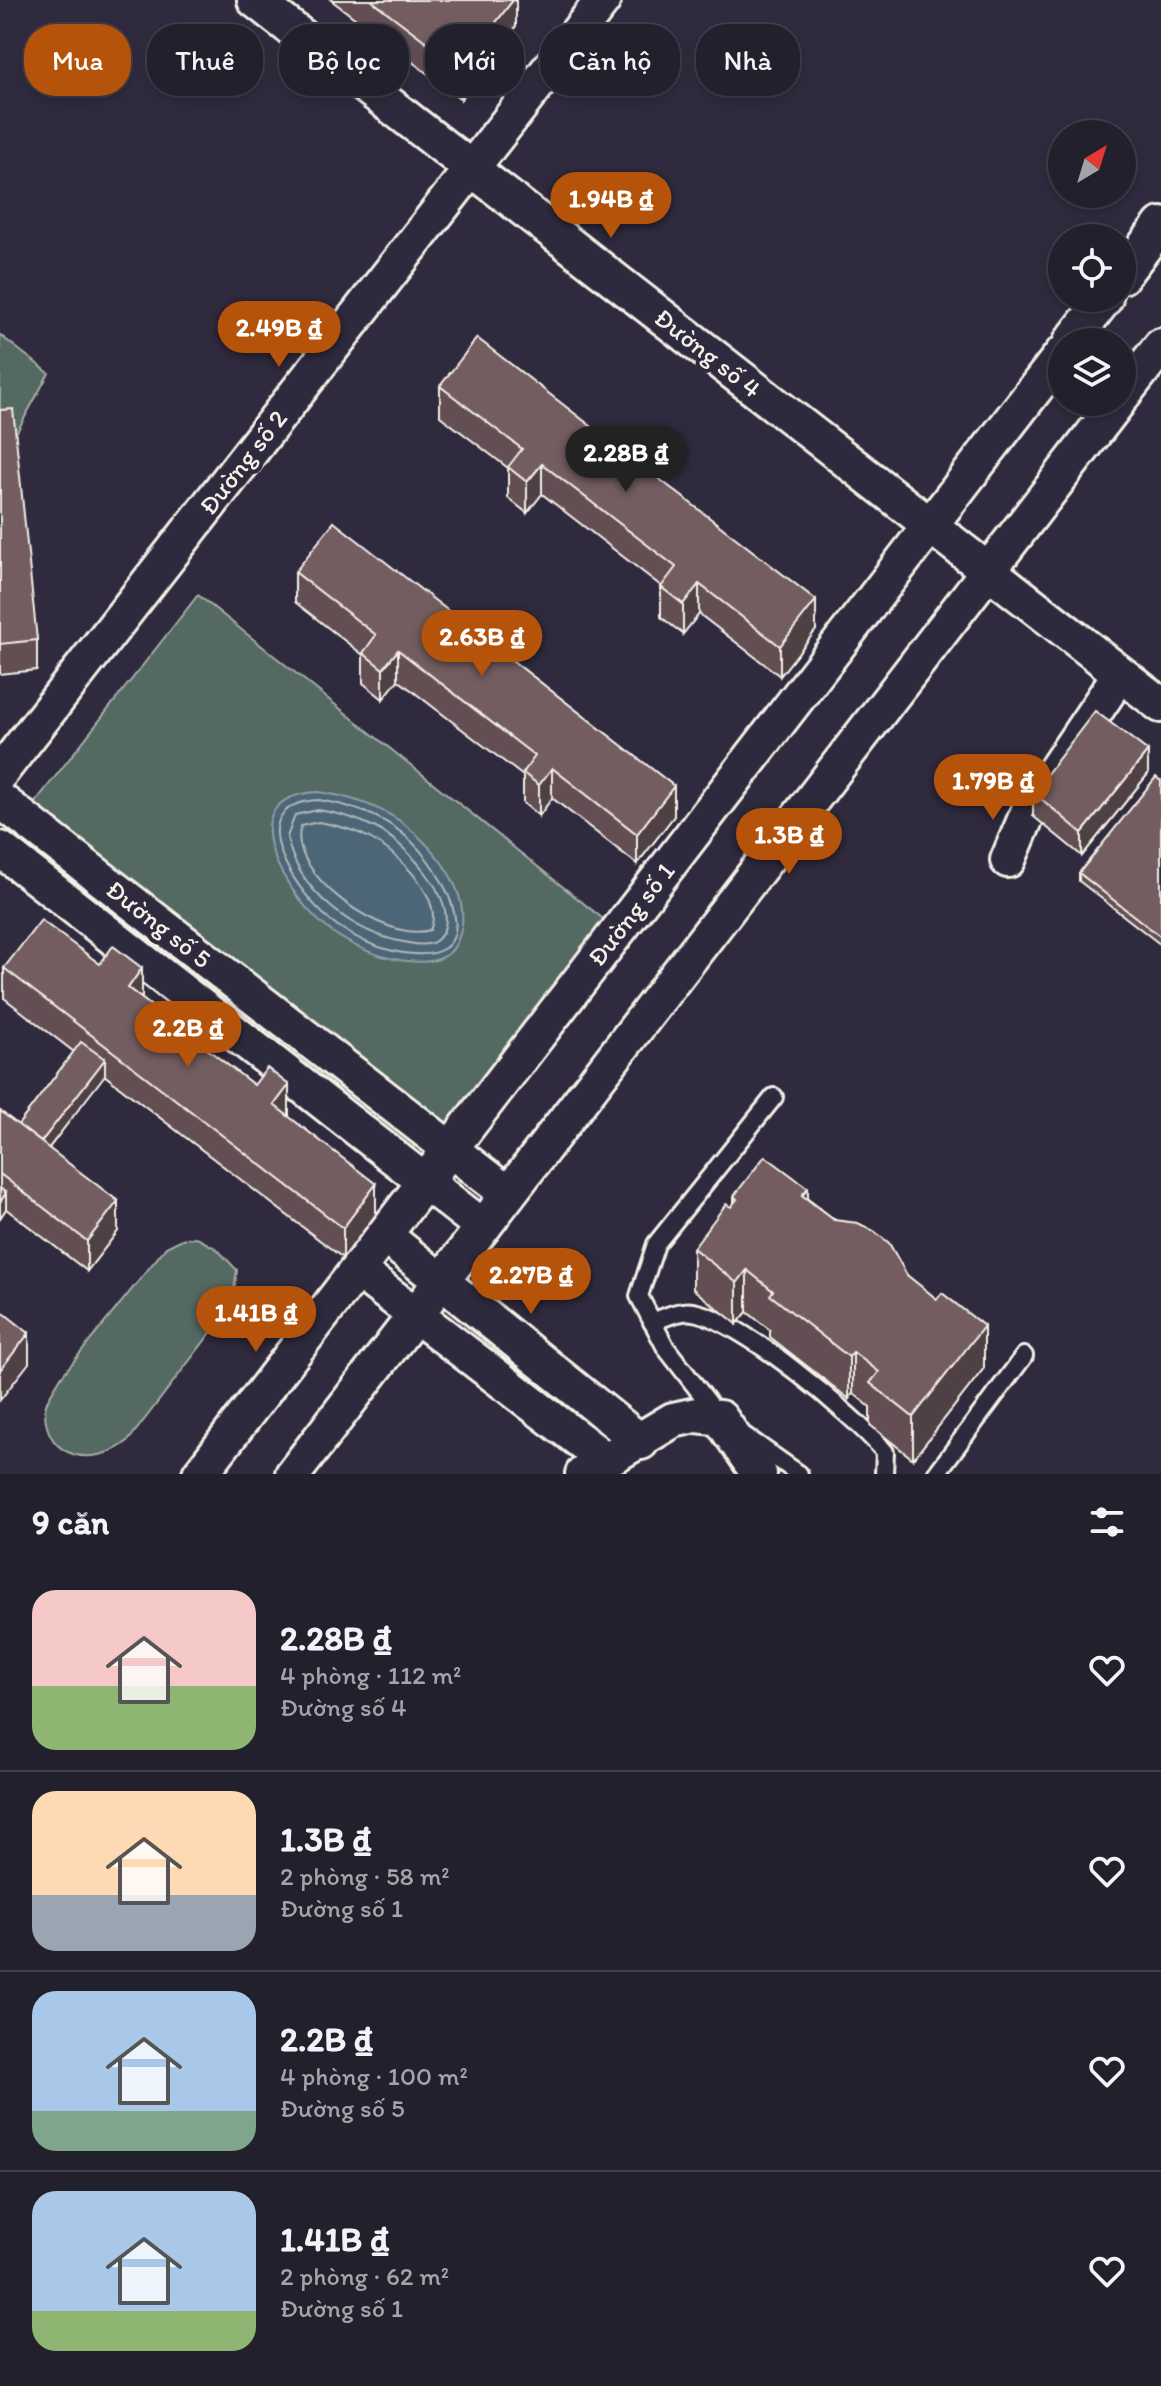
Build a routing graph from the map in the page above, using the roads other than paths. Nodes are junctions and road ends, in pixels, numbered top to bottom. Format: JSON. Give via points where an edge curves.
{"nodes":[{"id":1,"x":255,"y":0,"type":"edge"},
{"id":2,"x":603,"y":0,"type":"edge"},
{"id":3,"x":472,"y":169,"type":"junction"},
{"id":4,"x":1161,"y":225,"type":"edge"},
{"id":5,"x":1136,"y":258,"type":"edge"},
{"id":6,"x":1094,"y":312,"type":"edge"},
{"id":7,"x":1082,"y":328,"type":"edge"},
{"id":8,"x":1161,"y":346,"type":"edge"},
{"id":9,"x":1048,"y":372,"type":"edge"},
{"id":10,"x":1136,"y":378,"type":"edge"},
{"id":11,"x":1107,"y":416,"type":"edge"},
{"id":12,"x":930,"y":525,"type":"junction"},
{"id":13,"x":988,"y":571,"type":"junction"},
{"id":14,"x":1120,"y":674,"type":"junction"},
{"id":15,"x":1161,"y":705,"type":"edge"},
{"id":16,"x":0,"y":773,"type":"edge"},
{"id":17,"x":0,"y":800,"type":"edge"},
{"id":18,"x":0,"y":849,"type":"edge"},
{"id":19,"x":1008,"y":860,"type":"dead end"},
{"id":20,"x":774,"y":1097,"type":"dead end"},
{"id":21,"x":450,"y":1149,"type":"junction"},
{"id":22,"x":425,"y":1182,"type":"junction"},
{"id":23,"x":508,"y":1194,"type":"junction"},
{"id":24,"x":483,"y":1227,"type":"junction"},
{"id":25,"x":384,"y":1235,"type":"junction"},
{"id":26,"x":357,"y":1270,"type":"junction"},
{"id":27,"x":441,"y":1281,"type":"junction"},
{"id":28,"x":415,"y":1315,"type":"junction"},
{"id":29,"x":652,"y":1322,"type":"junction"},
{"id":30,"x":1024,"y":1356,"type":"dead end"},
{"id":31,"x":720,"y":1418,"type":"junction"},
{"id":32,"x":641,"y":1442,"type":"junction"},
{"id":33,"x":595,"y":1467,"type":"edge"},
{"id":34,"x":200,"y":1474,"type":"edge"},
{"id":35,"x":293,"y":1474,"type":"edge"},
{"id":36,"x":759,"y":1474,"type":"edge"},
{"id":37,"x":799,"y":1474,"type":"edge"},
{"id":38,"x":884,"y":1474,"type":"edge"},
{"id":39,"x":936,"y":1474,"type":"edge"}],
"edges":[{"from":1,"to":3,"type":"street","name":"Đường số 4"},
{"from":2,"to":3,"type":"street","name":"Đường số 2"},
{"from":3,"to":12,"type":"street","name":"Đường số 4"},
{"from":3,"to":16,"type":"street","name":"Đường số 2"},
{"from":4,"to":5,"type":"street"},
{"from":6,"to":7,"type":"street"},
{"from":8,"to":10,"type":"street"},
{"from":9,"to":12,"type":"street","name":"Đường số 1"},
{"from":11,"to":13,"type":"street"},
{"from":12,"to":13,"type":"street","name":"Đường số 4"},
{"from":12,"to":21,"type":"street","name":"Đường số 1"},
{"from":13,"to":14,"type":"street","name":"Đường số 4"},
{"from":13,"to":23,"type":"street"},
{"from":14,"to":15,"type":"street","name":"Đường số 4"},
{"from":14,"to":19,"type":"street","via":[[1030,808]]},
{"from":17,"to":21,"type":"street","name":"Đường số 5"},
{"from":18,"to":22,"type":"street","name":"Đường số 5"},
{"from":20,"to":29,"type":"lane","via":[[656,1244],[639,1296]]},
{"from":21,"to":22,"type":"street","name":"Đường số 1"},
{"from":21,"to":23,"type":"street","name":"Đường số 5"},
{"from":22,"to":24,"type":"street","name":"Đường số 5"},
{"from":22,"to":25,"type":"street","name":"Đường số 1"},
{"from":23,"to":24,"type":"street"},
{"from":24,"to":27,"type":"street"},
{"from":25,"to":26,"type":"street","name":"Đường số 1"},
{"from":25,"to":27,"type":"street"},
{"from":26,"to":28,"type":"street"},
{"from":26,"to":34,"type":"street","name":"Đường số 1"},
{"from":27,"to":28,"type":"street"},
{"from":27,"to":32,"type":"street"},
{"from":28,"to":33,"type":"street"},
{"from":28,"to":35,"type":"street"},
{"from":29,"to":31,"type":"lane"},
{"from":29,"to":38,"type":"lane","via":[[690,1311],[747,1336],[866,1429],[885,1452]]},
{"from":30,"to":39,"type":"lane"},
{"from":31,"to":32,"type":"street","via":[[696,1415],[673,1420]]},
{"from":31,"to":36,"type":"street"},
{"from":31,"to":37,"type":"lane"},
{"from":32,"to":33,"type":"street"}]}
